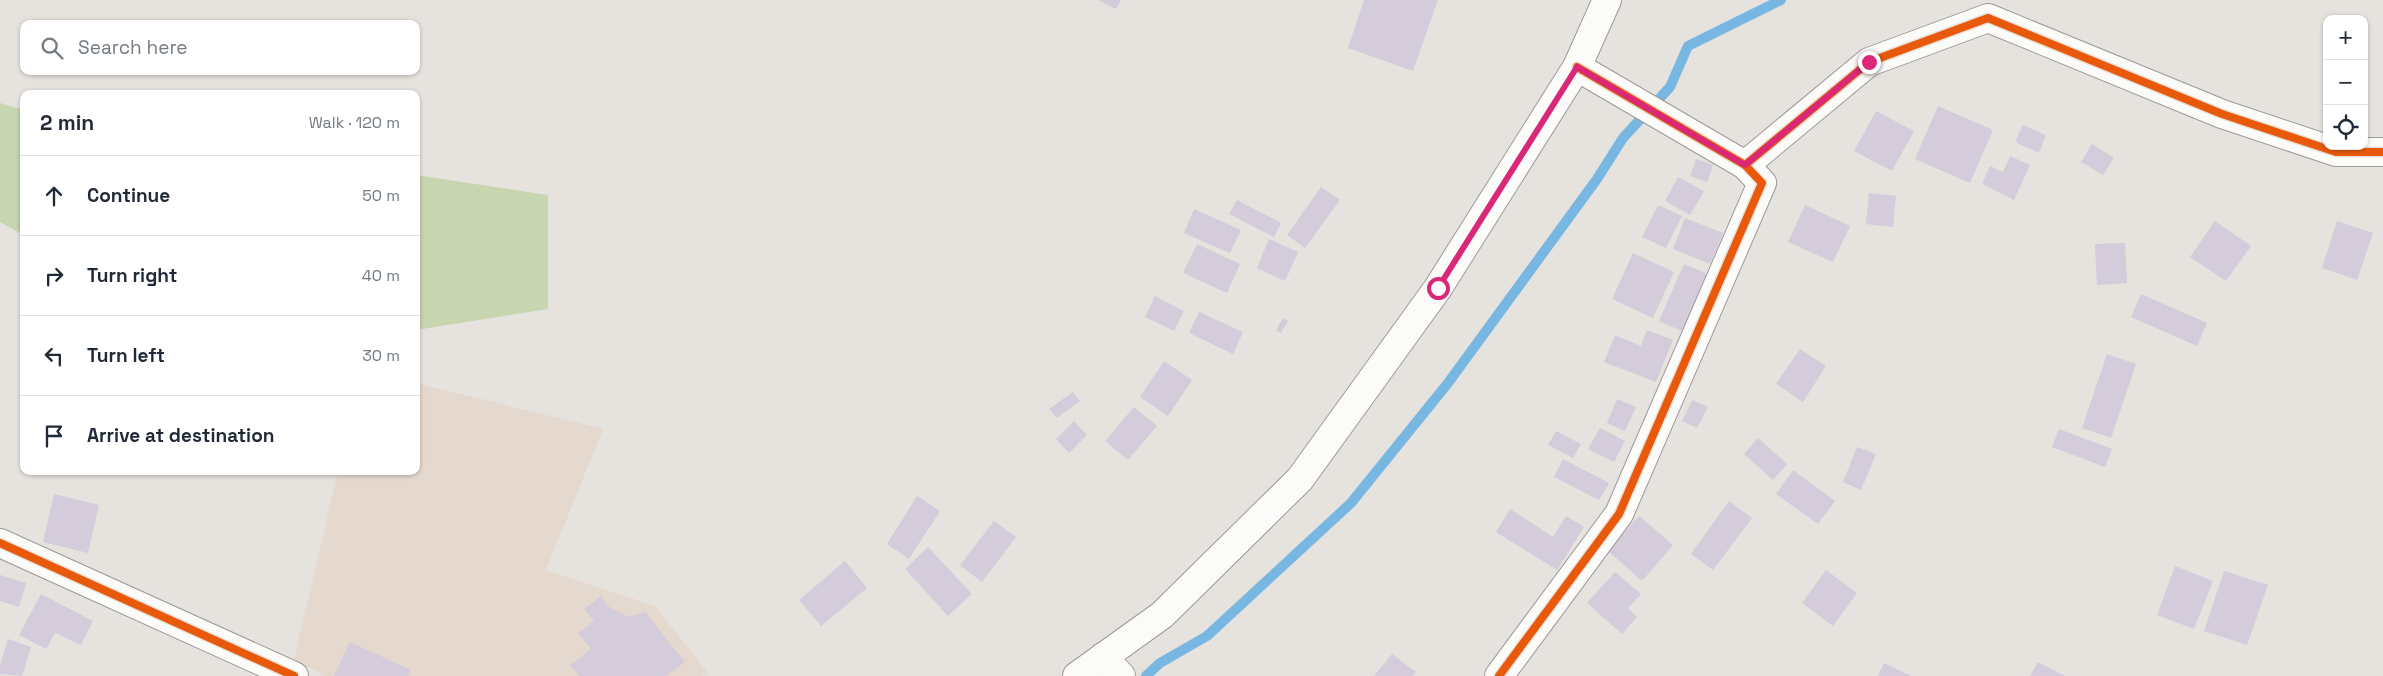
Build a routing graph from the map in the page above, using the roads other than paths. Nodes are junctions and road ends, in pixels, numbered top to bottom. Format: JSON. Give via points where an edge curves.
{"nodes":[{"id":1,"x":1608,"y":0,"type":"edge"},
{"id":2,"x":1577,"y":67,"type":"junction"},
{"id":3,"x":2383,"y":152,"type":"edge"},
{"id":4,"x":1745,"y":165,"type":"junction"},
{"id":5,"x":0,"y":543,"type":"edge"},
{"id":6,"x":1112,"y":667,"type":"edge"},
{"id":7,"x":294,"y":676,"type":"edge"},
{"id":8,"x":1077,"y":676,"type":"edge"},
{"id":9,"x":1499,"y":676,"type":"edge"}],
"edges":[{"from":1,"to":2,"type":"street"},
{"from":2,"to":4,"type":"street"},
{"from":2,"to":6,"type":"street","via":[[1438,288],[1300,478]]},
{"from":3,"to":4,"type":"street","via":[[2336,152],[2222,114],[1988,18],[1869,62]]},
{"from":4,"to":9,"type":"street","via":[[1762,183],[1619,514]]},
{"from":5,"to":7,"type":"street"},
{"from":6,"to":8,"type":"street"}]}
